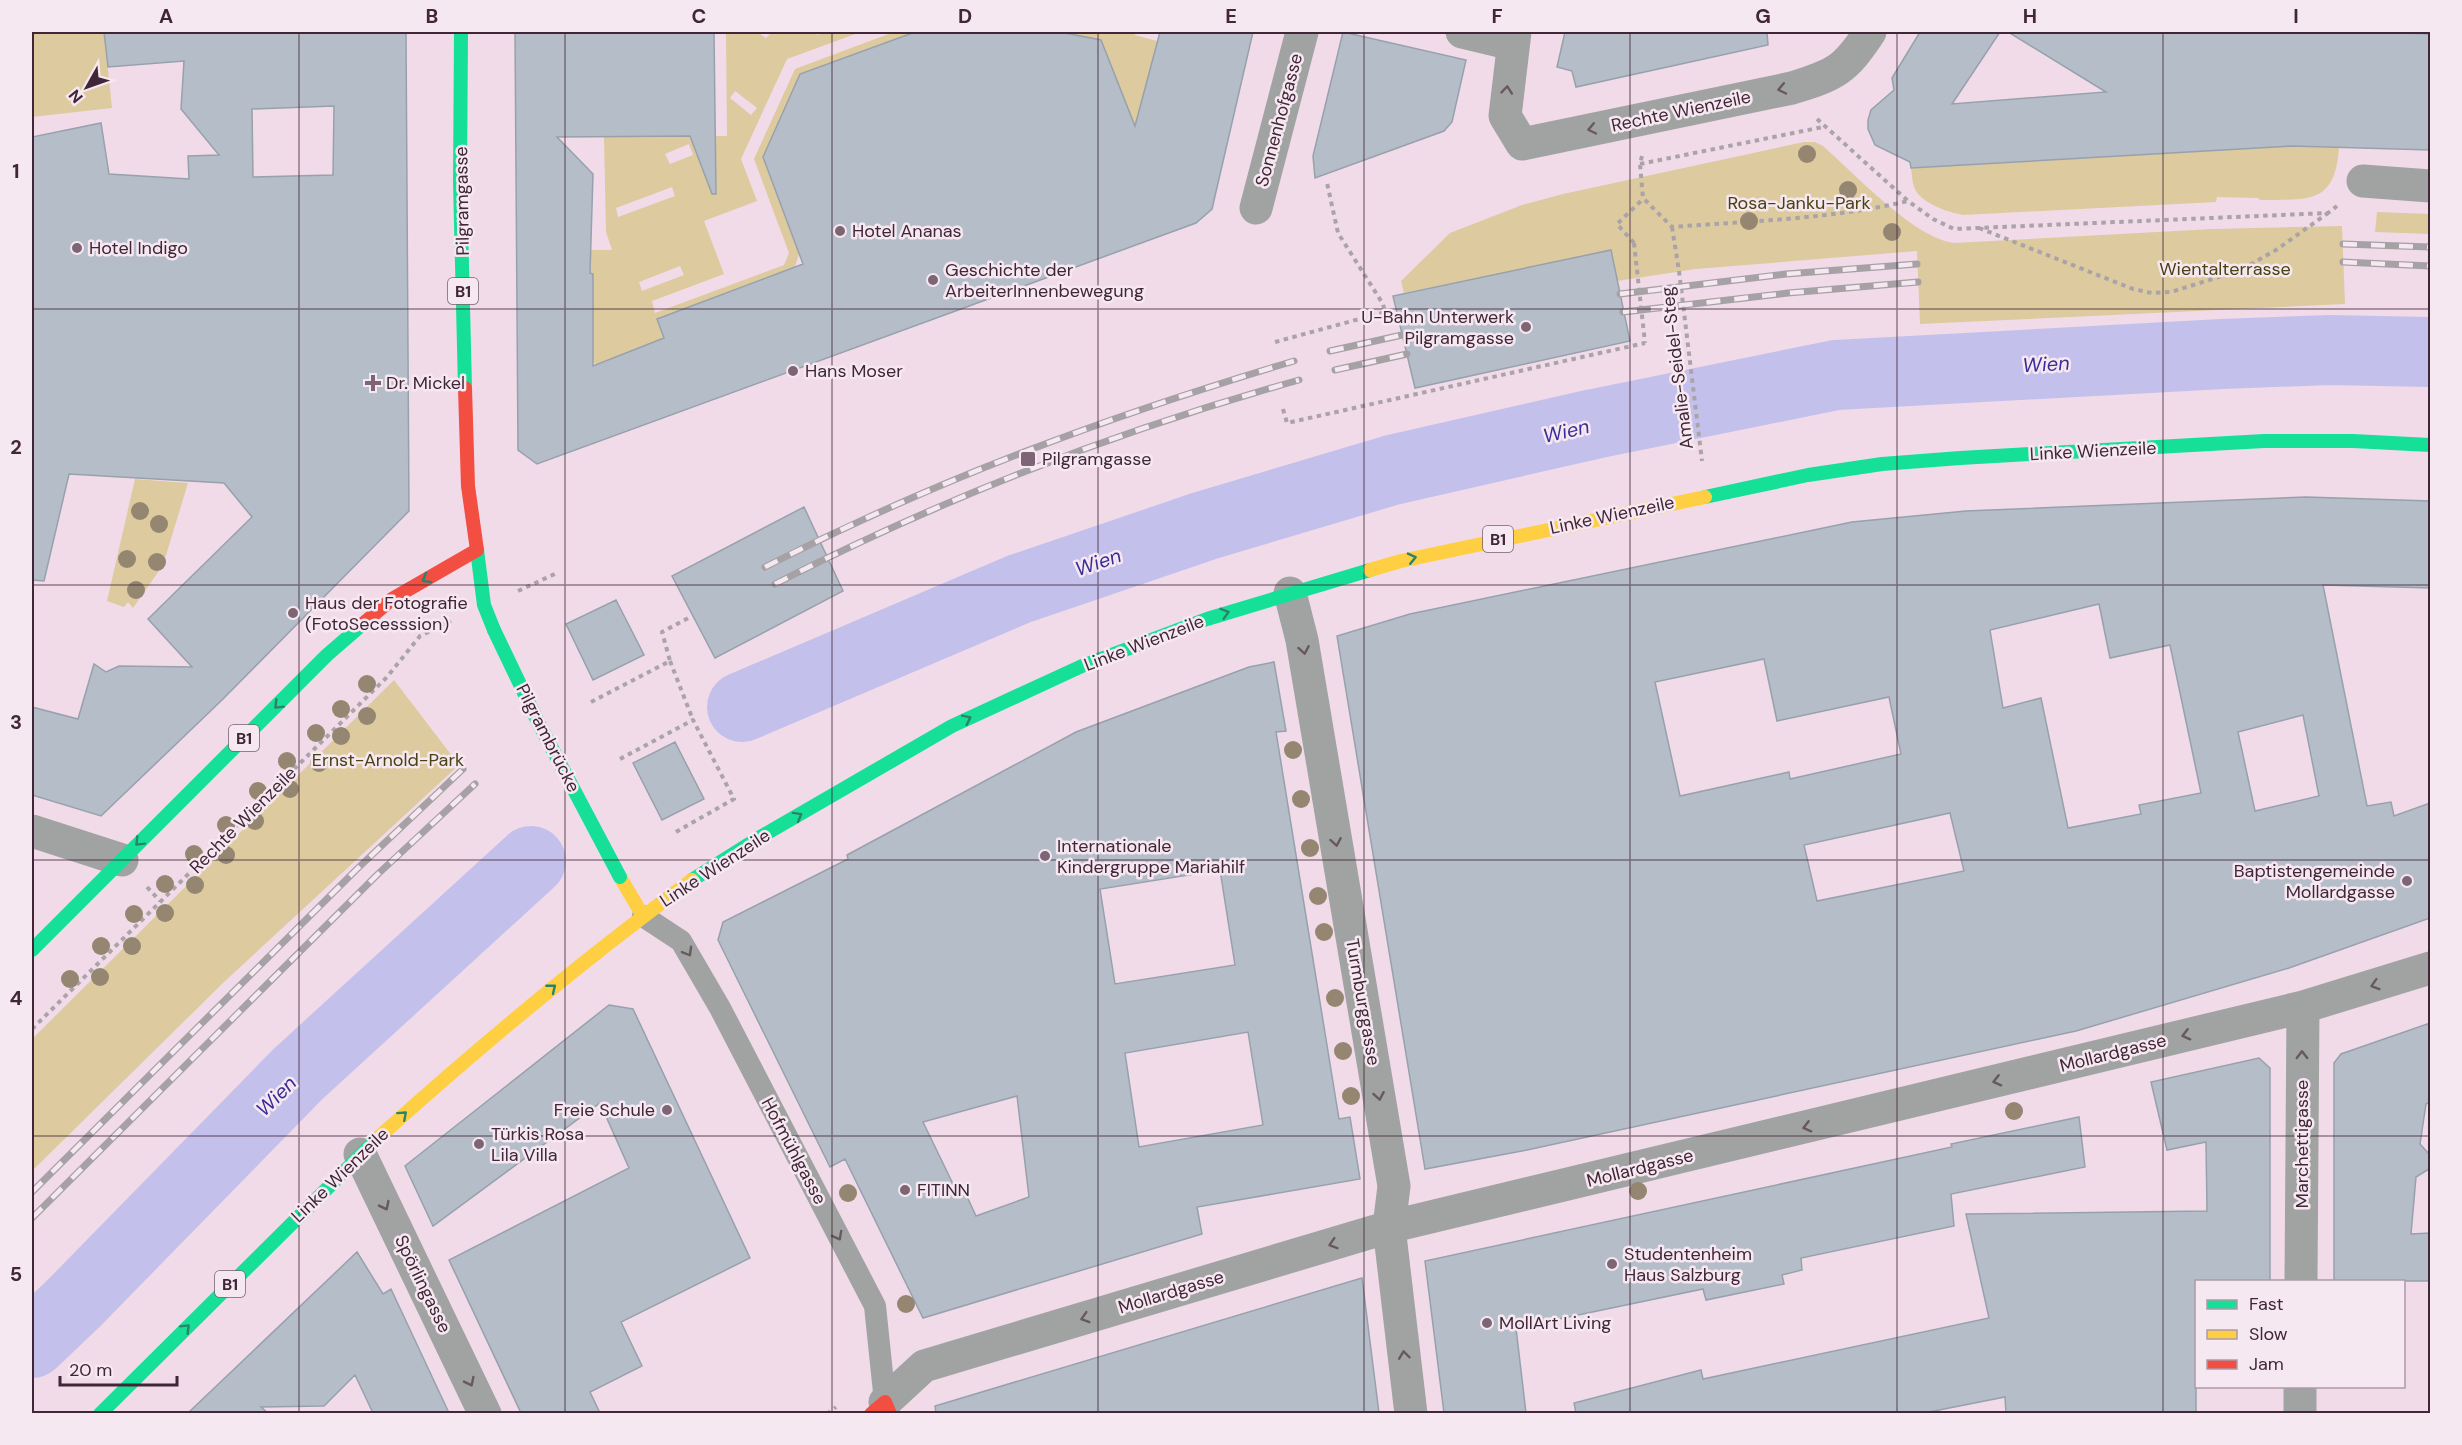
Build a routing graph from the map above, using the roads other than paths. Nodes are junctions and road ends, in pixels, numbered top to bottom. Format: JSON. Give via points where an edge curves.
{"nodes":[{"id":1,"x":461,"y":32,"type":"edge"},
{"id":2,"x":1302,"y":32,"type":"edge"},
{"id":3,"x":1461,"y":32,"type":"edge"},
{"id":4,"x":1869,"y":32,"type":"edge"},
{"id":5,"x":1514,"y":38,"type":"edge"},
{"id":6,"x":2363,"y":181,"type":"road end"},
{"id":7,"x":2430,"y":186,"type":"edge"},
{"id":8,"x":1256,"y":208,"type":"dead end"},
{"id":9,"x":2430,"y":445,"type":"edge"},
{"id":10,"x":477,"y":550,"type":"junction"},
{"id":11,"x":1290,"y":593,"type":"junction"},
{"id":12,"x":32,"y":831,"type":"edge"},
{"id":13,"x":122,"y":860,"type":"junction"},
{"id":14,"x":643,"y":916,"type":"junction"},
{"id":15,"x":32,"y":950,"type":"edge"},
{"id":16,"x":2430,"y":968,"type":"edge"},
{"id":17,"x":2303,"y":1007,"type":"junction"},
{"id":18,"x":360,"y":1154,"type":"junction"},
{"id":19,"x":1389,"y":1227,"type":"junction"},
{"id":20,"x":2301,"y":1280,"type":"edge"},
{"id":21,"x":2301,"y":1388,"type":"edge"},
{"id":22,"x":882,"y":1410,"type":"edge"},
{"id":23,"x":100,"y":1413,"type":"edge"},
{"id":24,"x":485,"y":1413,"type":"edge"},
{"id":25,"x":1411,"y":1413,"type":"edge"},
{"id":26,"x":2300,"y":1413,"type":"edge"}],
"edges":[{"from":1,"to":10,"type":"main road","name":"Pilgramgasse","number":"B1","via":[[460,182],[468,486]]},
{"from":2,"to":8,"type":"street","name":"Sonnenhofgasse"},
{"from":3,"to":5,"type":"street"},
{"from":4,"to":5,"type":"street","name":"Rechte Wienzeile","one_way":true,"via":[[1851,59],[1827,77],[1792,88],[1522,144],[1504,116]]},
{"from":6,"to":7,"type":"street"},
{"from":11,"to":9,"type":"main road","name":"Linke Wienzeile","number":"B1","one_way":true,"via":[[1401,561],[1542,529],[1844,469],[1960,458],[2264,441]]},
{"from":10,"to":13,"type":"main road","number":"B1","one_way":true,"via":[[392,599],[327,656]]},
{"from":10,"to":14,"type":"main road","name":"Pilgrambrücke","bridge":true,"via":[[484,605],[494,630],[538,722]]},
{"from":14,"to":11,"type":"main road","name":"Linke Wienzeile","number":"B1","one_way":true,"via":[[762,836],[952,726],[1082,666]]},
{"from":11,"to":19,"type":"street","name":"Turmburggasse","one_way":true,"via":[[1302,640],[1394,1186]]},
{"from":12,"to":13,"type":"street"},
{"from":13,"to":15,"type":"main road","number":"B1"},
{"from":18,"to":14,"type":"main road","name":"Linke Wienzeile","number":"B1","one_way":true,"via":[[472,1053]]},
{"from":14,"to":22,"type":"lane","name":"Hofmühlgasse","one_way":true,"via":[[681,941],[875,1306]]},
{"from":16,"to":17,"type":"street","name":"Mollardgasse","one_way":true},
{"from":17,"to":19,"type":"street","name":"Mollardgasse","one_way":true},
{"from":20,"to":17,"type":"street","name":"Marchettigasse","one_way":true},
{"from":23,"to":18,"type":"main road","name":"Linke Wienzeile","number":"B1","one_way":true},
{"from":18,"to":24,"type":"street","name":"Spörlingasse","one_way":true},
{"from":19,"to":22,"type":"street","name":"Mollardgasse","one_way":true,"via":[[924,1366]]},
{"from":25,"to":19,"type":"street","name":"Turmburggasse","one_way":true},
{"from":21,"to":26,"type":"street"}]}
